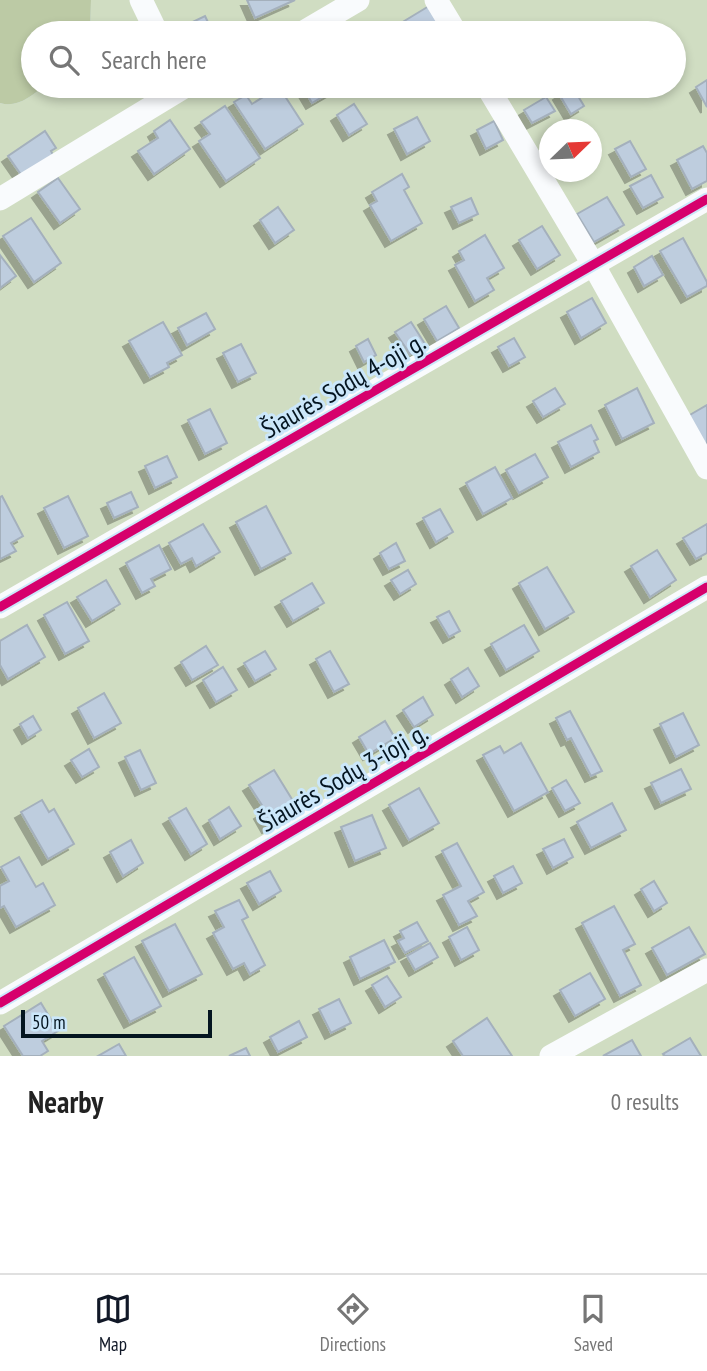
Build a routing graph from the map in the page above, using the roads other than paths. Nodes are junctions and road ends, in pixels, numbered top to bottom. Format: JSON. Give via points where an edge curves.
{"nodes":[{"id":1,"x":141,"y":0,"type":"edge"},
{"id":2,"x":358,"y":0,"type":"edge"},
{"id":3,"x":436,"y":0,"type":"edge"},
{"id":4,"x":151,"y":21,"type":"edge"},
{"id":5,"x":322,"y":21,"type":"edge"},
{"id":6,"x":449,"y":21,"type":"edge"},
{"id":7,"x":164,"y":98,"type":"edge"},
{"id":8,"x":494,"y":98,"type":"edge"},
{"id":9,"x":0,"y":199,"type":"edge"},
{"id":10,"x":707,"y":199,"type":"edge"},
{"id":11,"x":593,"y":264,"type":"junction"},
{"id":12,"x":707,"y":468,"type":"edge"},
{"id":13,"x":707,"y":587,"type":"edge"},
{"id":14,"x":0,"y":607,"type":"edge"},
{"id":15,"x":707,"y":970,"type":"edge"},
{"id":16,"x":0,"y":1003,"type":"edge"},
{"id":17,"x":551,"y":1056,"type":"edge"}],
"edges":[{"from":1,"to":4,"type":"street"},
{"from":2,"to":5,"type":"street"},
{"from":3,"to":6,"type":"street"},
{"from":7,"to":9,"type":"street"},
{"from":8,"to":11,"type":"street"},
{"from":10,"to":11,"type":"street","name":"Šiaurės Sodų 4-oji g."},
{"from":11,"to":12,"type":"street"},
{"from":11,"to":14,"type":"street","name":"Šiaurės Sodų 4-oji g."},
{"from":13,"to":16,"type":"street","name":"Šiaurės Sodų 3-ioji g."},
{"from":15,"to":17,"type":"street"}]}
